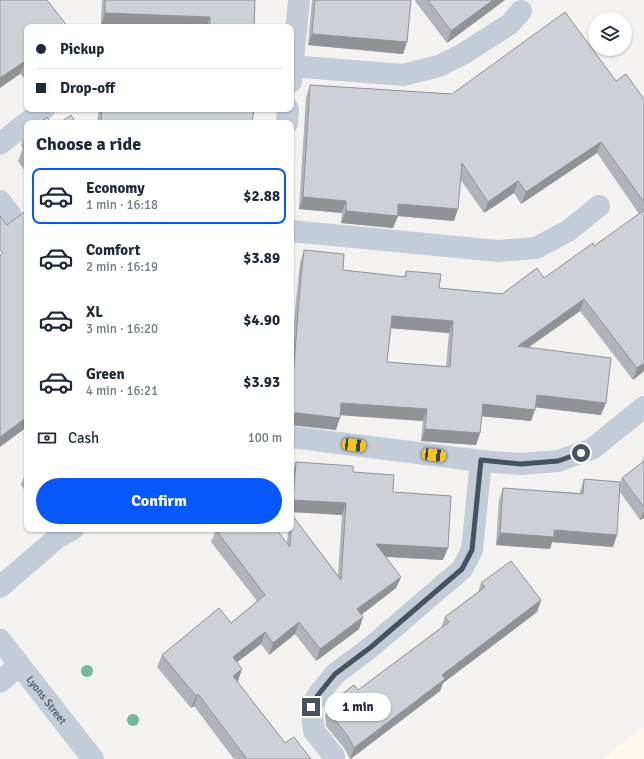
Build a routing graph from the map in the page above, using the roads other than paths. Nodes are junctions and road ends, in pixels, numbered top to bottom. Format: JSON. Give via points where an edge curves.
{"nodes":[{"id":1,"x":299,"y":0,"type":"edge"},
{"id":2,"x":521,"y":11,"type":"dead end"},
{"id":3,"x":294,"y":51,"type":"edge"},
{"id":4,"x":294,"y":71,"type":"edge"},
{"id":5,"x":40,"y":112,"type":"edge"},
{"id":6,"x":30,"y":120,"type":"edge"},
{"id":7,"x":24,"y":125,"type":"edge"},
{"id":8,"x":0,"y":144,"type":"edge"},
{"id":9,"x":599,"y":206,"type":"dead end"},
{"id":10,"x":294,"y":232,"type":"edge"},
{"id":11,"x":644,"y":407,"type":"edge"},
{"id":12,"x":294,"y":437,"type":"edge"},
{"id":13,"x":481,"y":460,"type":"junction"},
{"id":14,"x":68,"y":532,"type":"edge"},
{"id":15,"x":0,"y":587,"type":"edge"},
{"id":16,"x":0,"y":640,"type":"edge"},
{"id":17,"x":20,"y":665,"type":"junction"},
{"id":18,"x":0,"y":682,"type":"edge"},
{"id":19,"x":334,"y":756,"type":"dead end"},
{"id":20,"x":93,"y":759,"type":"edge"}],
"edges":[{"from":1,"to":3,"type":"street"},
{"from":2,"to":4,"type":"street","via":[[510,24],[439,66],[404,75]]},
{"from":5,"to":6,"type":"street"},
{"from":7,"to":8,"type":"street"},
{"from":9,"to":10,"type":"street","via":[[568,231],[536,248],[498,251]]},
{"from":11,"to":13,"type":"street","via":[[592,448],[558,461],[521,464]]},
{"from":12,"to":13,"type":"street"},
{"from":13,"to":19,"type":"street","via":[[472,550],[462,569],[371,647],[335,674],[311,707],[314,731]]},
{"from":14,"to":15,"type":"street","via":[[57,538]]},
{"from":16,"to":17,"type":"street","name":"Lyons Street"},
{"from":17,"to":18,"type":"street"},
{"from":17,"to":20,"type":"street","name":"Lyons Street"}]}
